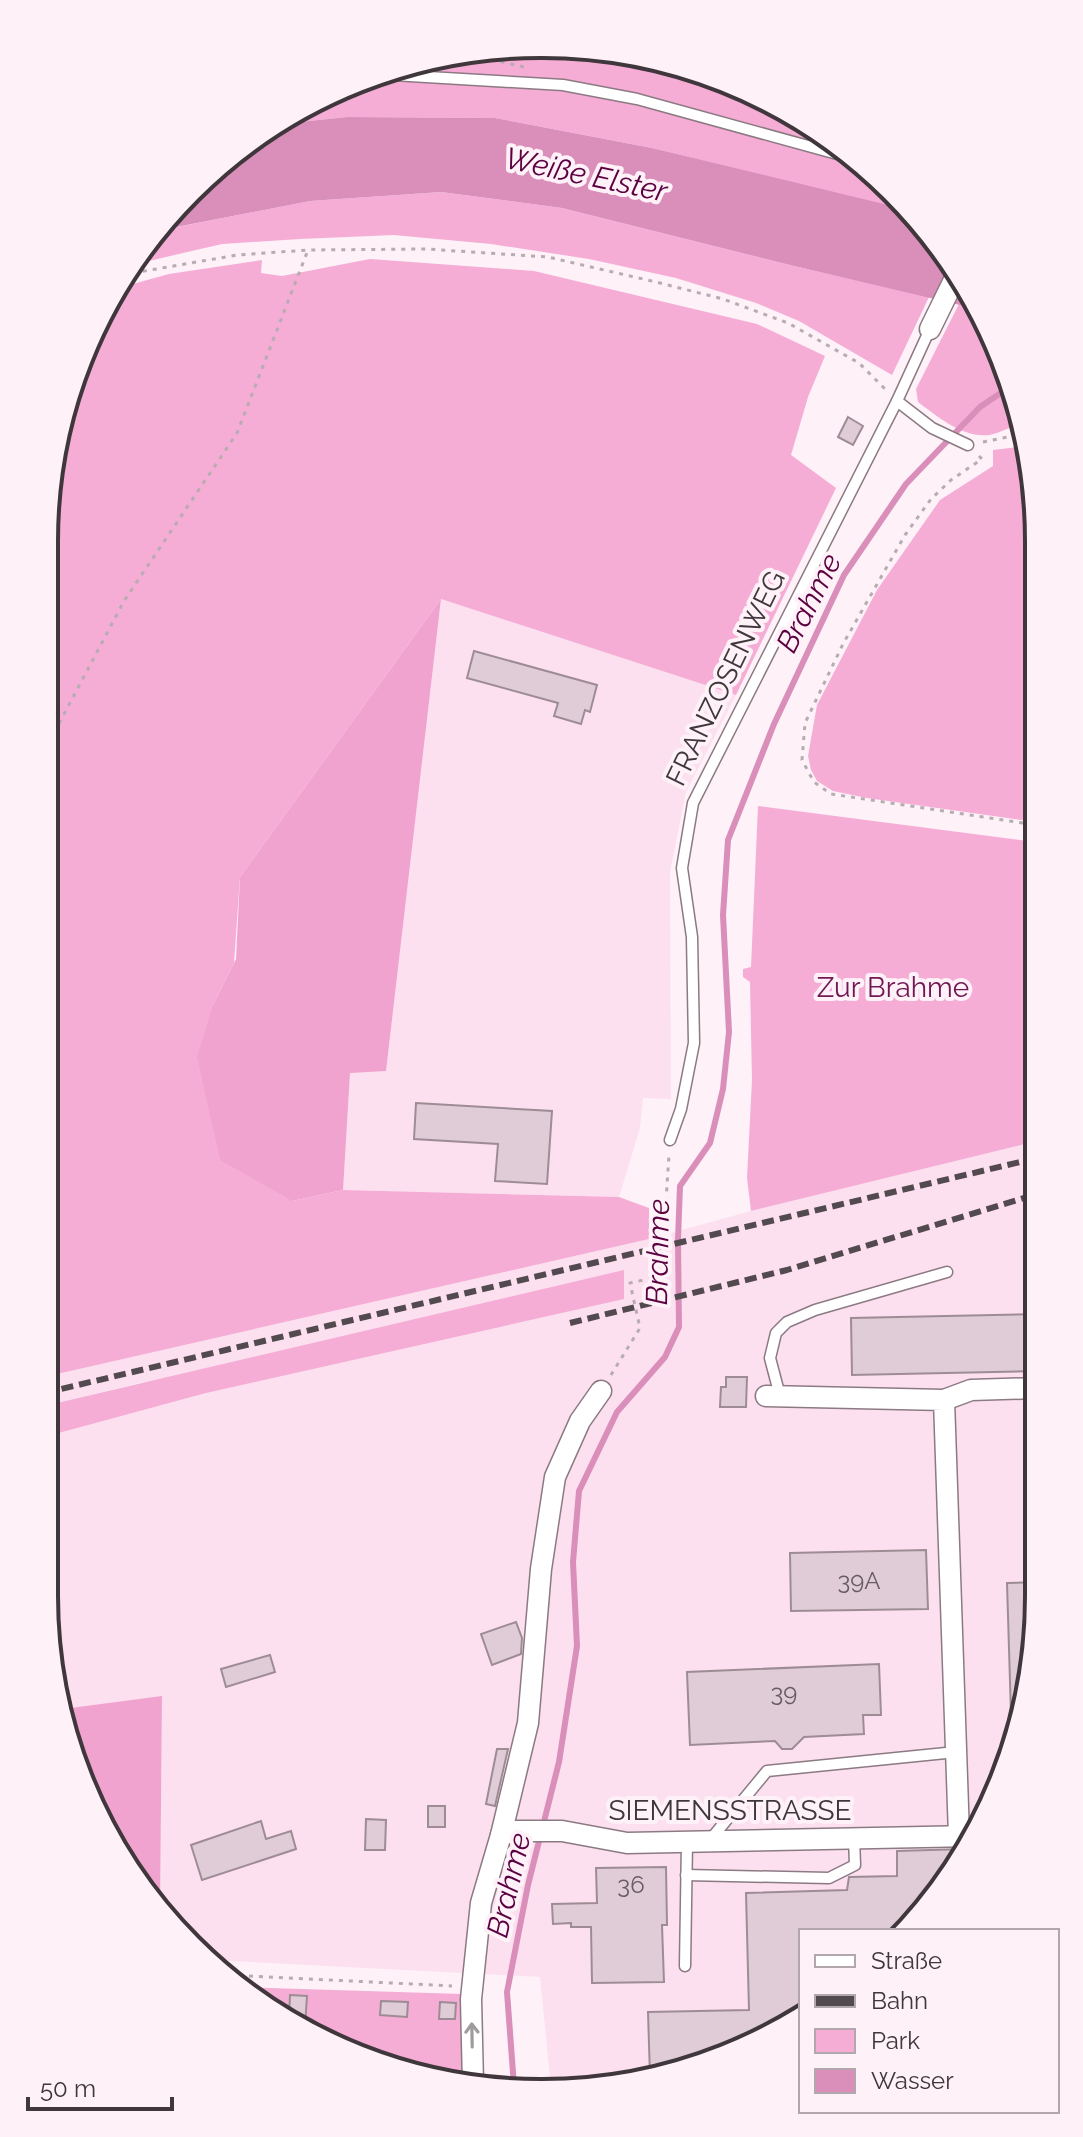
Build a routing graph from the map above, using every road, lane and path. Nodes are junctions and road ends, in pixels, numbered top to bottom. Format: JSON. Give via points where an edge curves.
{"nodes":[{"id":1,"x":410,"y":76,"type":"edge"},
{"id":2,"x":826,"y":151,"type":"edge"},
{"id":3,"x":308,"y":250,"type":"junction"},
{"id":4,"x":140,"y":272,"type":"edge"},
{"id":5,"x":951,"y":285,"type":"edge"},
{"id":6,"x":930,"y":329,"type":"joint"},
{"id":7,"x":897,"y":401,"type":"junction"},
{"id":8,"x":1013,"y":436,"type":"edge"},
{"id":9,"x":968,"y":445,"type":"junction"},
{"id":10,"x":58,"y":725,"type":"edge"},
{"id":11,"x":1025,"y":823,"type":"edge"},
{"id":12,"x":670,"y":1140,"type":"joint"},
{"id":13,"x":947,"y":1272,"type":"dead end"},
{"id":14,"x":1025,"y":1388,"type":"edge"},
{"id":15,"x":601,"y":1391,"type":"joint"},
{"id":16,"x":773,"y":1396,"type":"joint"},
{"id":17,"x":944,"y":1400,"type":"junction"},
{"id":18,"x":957,"y":1752,"type":"junction"},
{"id":19,"x":965,"y":1828,"type":"edge"},
{"id":20,"x":508,"y":1833,"type":"junction"},
{"id":21,"x":960,"y":1836,"type":"edge"},
{"id":22,"x":854,"y":1838,"type":"junction"},
{"id":23,"x":708,"y":1841,"type":"junction"},
{"id":24,"x":687,"y":1842,"type":"junction"},
{"id":25,"x":686,"y":1875,"type":"junction"},
{"id":26,"x":685,"y":1966,"type":"dead end"},
{"id":27,"x":243,"y":1976,"type":"edge"},
{"id":28,"x":472,"y":1986,"type":"junction"},
{"id":29,"x":473,"y":2074,"type":"edge"}],
"edges":[{"from":1,"to":2,"type":"lane","via":[[563,85],[652,103]]},
{"from":3,"to":4,"type":"path","via":[[237,255]]},
{"from":3,"to":7,"type":"path","via":[[426,249],[548,257],[670,285],[788,323],[859,363]]},
{"from":3,"to":10,"type":"path","via":[[237,433],[124,601]]},
{"from":5,"to":6,"type":"street"},
{"from":6,"to":7,"type":"lane","name":"FRANZOSENWEG"},
{"from":7,"to":9,"type":"lane","via":[[932,428]]},
{"from":7,"to":12,"type":"lane","name":"FRANZOSENWEG","via":[[693,803],[682,868],[692,937],[694,1043]]},
{"from":8,"to":9,"type":"path"},
{"from":9,"to":11,"type":"path","via":[[982,459],[931,499],[905,535],[805,723],[802,760],[814,782],[831,794]]},
{"from":12,"to":15,"type":"path","via":[[668,1266],[661,1276],[630,1283],[640,1328]]},
{"from":13,"to":16,"type":"lane","via":[[787,1322],[776,1333],[770,1358]]},
{"from":14,"to":17,"type":"street","via":[[971,1390]]},
{"from":15,"to":20,"type":"street","via":[[580,1421],[555,1477],[528,1723]]},
{"from":16,"to":17,"type":"street"},
{"from":17,"to":18,"type":"street","name":"SIEMENSSTRASSE"},
{"from":18,"to":19,"type":"street","name":"SIEMENSSTRASSE"},
{"from":18,"to":23,"type":"lane","via":[[767,1771]]},
{"from":20,"to":24,"type":"street","name":"SIEMENSSTRASSE","via":[[562,1831],[627,1843]]},
{"from":20,"to":28,"type":"street","via":[[481,1903]]},
{"from":21,"to":22,"type":"street","name":"SIEMENSSTRASSE"},
{"from":22,"to":23,"type":"street","name":"SIEMENSSTRASSE"},
{"from":22,"to":25,"type":"lane","via":[[855,1865],[829,1878]]},
{"from":23,"to":24,"type":"street","name":"SIEMENSSTRASSE"},
{"from":24,"to":25,"type":"lane"},
{"from":25,"to":26,"type":"lane"},
{"from":27,"to":28,"type":"path"},
{"from":29,"to":28,"type":"street","one_way":true}]}
